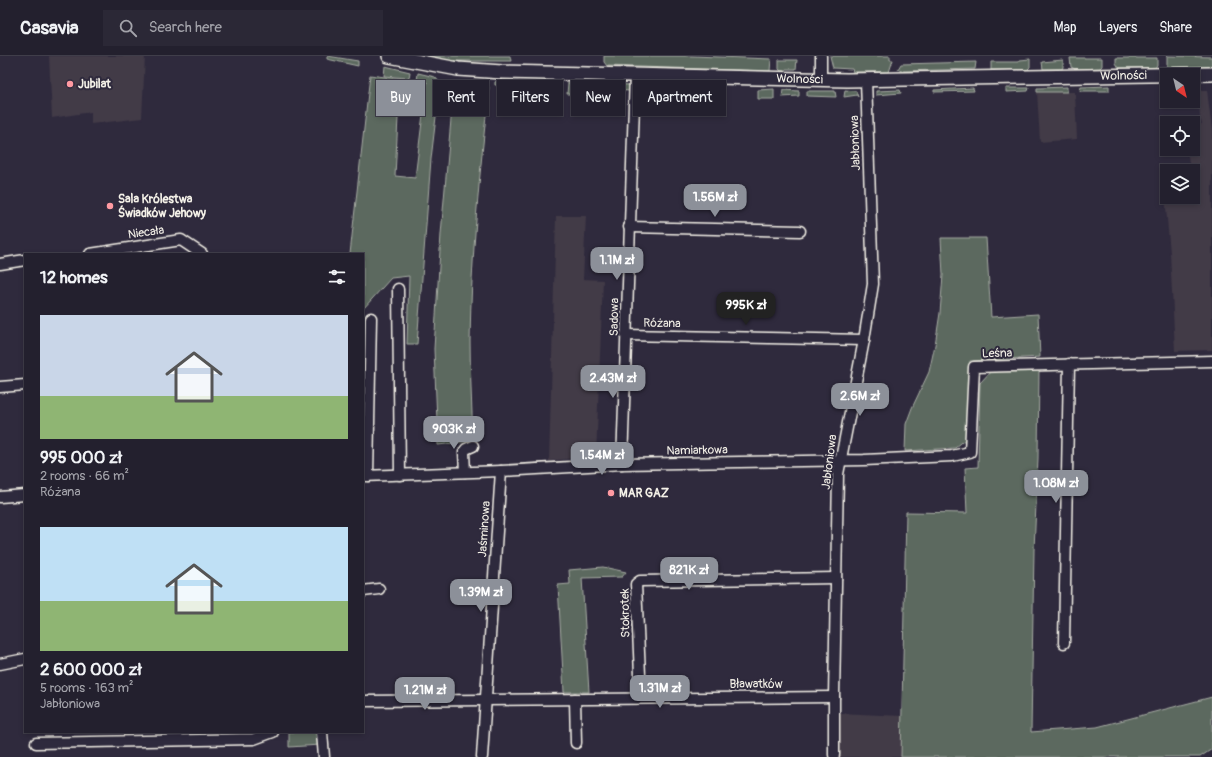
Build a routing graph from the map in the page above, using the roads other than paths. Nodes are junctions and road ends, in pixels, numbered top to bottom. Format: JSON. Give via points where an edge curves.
{"nodes":[{"id":1,"x":388,"y":56,"type":"edge"},
{"id":2,"x":821,"y":56,"type":"edge"},
{"id":3,"x":1212,"y":74,"type":"edge"},
{"id":4,"x":635,"y":75,"type":"junction"},
{"id":5,"x":821,"y":79,"type":"junction"},
{"id":6,"x":866,"y":80,"type":"junction"},
{"id":7,"x":629,"y":227,"type":"junction"},
{"id":8,"x":800,"y":230,"type":"dead end"},
{"id":9,"x":96,"y":253,"type":"edge"},
{"id":10,"x":200,"y":253,"type":"edge"},
{"id":11,"x":24,"y":260,"type":"edge"},
{"id":12,"x":0,"y":264,"type":"edge"},
{"id":13,"x":398,"y":289,"type":"dead end"},
{"id":14,"x":371,"y":318,"type":"dead end"},
{"id":15,"x":626,"y":335,"type":"junction"},
{"id":16,"x":864,"y":340,"type":"junction"},
{"id":17,"x":1212,"y":361,"type":"edge"},
{"id":18,"x":1069,"y":364,"type":"junction"},
{"id":19,"x":24,"y":385,"type":"edge"},
{"id":20,"x":0,"y":387,"type":"edge"},
{"id":21,"x":473,"y":446,"type":"dead end"},
{"id":22,"x":841,"y":460,"type":"junction"},
{"id":23,"x":622,"y":464,"type":"junction"},
{"id":24,"x":501,"y":471,"type":"junction"},
{"id":25,"x":465,"y":472,"type":"junction"},
{"id":26,"x":400,"y":475,"type":"junction"},
{"id":27,"x":366,"y":476,"type":"edge"},
{"id":28,"x":24,"y":495,"type":"edge"},
{"id":29,"x":0,"y":497,"type":"edge"},
{"id":30,"x":836,"y":578,"type":"junction"},
{"id":31,"x":379,"y":589,"type":"dead end"},
{"id":32,"x":364,"y":591,"type":"edge"},
{"id":33,"x":1064,"y":643,"type":"dead end"},
{"id":34,"x":24,"y":659,"type":"edge"},
{"id":35,"x":0,"y":664,"type":"edge"},
{"id":36,"x":834,"y":697,"type":"junction"},
{"id":37,"x":641,"y":698,"type":"junction"},
{"id":38,"x":575,"y":699,"type":"junction"},
{"id":39,"x":486,"y":700,"type":"junction"},
{"id":40,"x":364,"y":701,"type":"edge"},
{"id":41,"x":270,"y":733,"type":"edge"},
{"id":42,"x":322,"y":733,"type":"edge"},
{"id":43,"x":125,"y":737,"type":"edge"},
{"id":44,"x":36,"y":743,"type":"dead end"},
{"id":45,"x":576,"y":743,"type":"dead end"},
{"id":46,"x":834,"y":755,"type":"dead end"},
{"id":47,"x":324,"y":757,"type":"edge"},
{"id":48,"x":482,"y":757,"type":"edge"}],
"edges":[{"from":1,"to":4,"type":"street","name":"Wolności","via":[[458,69]]},
{"from":2,"to":5,"type":"street"},
{"from":3,"to":6,"type":"street","name":"Wolności"},
{"from":4,"to":5,"type":"street","name":"Wolności"},
{"from":4,"to":7,"type":"street","name":"Sadowa"},
{"from":5,"to":6,"type":"street","name":"Wolności"},
{"from":6,"to":16,"type":"street","name":"Jabłoniowa","via":[[873,284]]},
{"from":7,"to":8,"type":"street"},
{"from":7,"to":15,"type":"street","name":"Sadowa"},
{"from":9,"to":10,"type":"street","name":"Niecała","via":[[181,240]]},
{"from":11,"to":12,"type":"street"},
{"from":13,"to":26,"type":"street"},
{"from":14,"to":27,"type":"street"},
{"from":15,"to":16,"type":"street","name":"Różana"},
{"from":15,"to":23,"type":"street","name":"Sadowa"},
{"from":16,"to":22,"type":"street","name":"Jabłoniowa"},
{"from":17,"to":18,"type":"street","name":"Leśna"},
{"from":18,"to":22,"type":"street","name":"Leśna","via":[[974,367],[970,452],[952,456]]},
{"from":18,"to":33,"type":"street"},
{"from":19,"to":20,"type":"street"},
{"from":21,"to":25,"type":"street","via":[[466,448],[464,452]]},
{"from":22,"to":23,"type":"street","name":"Namiarkowa"},
{"from":22,"to":30,"type":"street","name":"Jabłoniowa","via":[[838,474]]},
{"from":23,"to":24,"type":"street","name":"Namiarkowa"},
{"from":24,"to":25,"type":"street","name":"Namiarkowa"},
{"from":24,"to":39,"type":"street","name":"Jaśminowa"},
{"from":25,"to":26,"type":"street","name":"Namiarkowa"},
{"from":26,"to":27,"type":"street","name":"Namiarkowa"},
{"from":28,"to":29,"type":"street"},
{"from":30,"to":36,"type":"street","name":"Jabłoniowa"},
{"from":30,"to":37,"type":"street","name":"Stokrotek","via":[[640,581],[636,584]]},
{"from":31,"to":32,"type":"street"},
{"from":34,"to":35,"type":"street"},
{"from":36,"to":37,"type":"street","name":"Bławatków"},
{"from":36,"to":46,"type":"street","name":"Jabłoniowa"},
{"from":37,"to":38,"type":"street","name":"Bławatków"},
{"from":38,"to":39,"type":"street","name":"Bławatków"},
{"from":38,"to":45,"type":"street"},
{"from":39,"to":40,"type":"street","name":"Bławatków"},
{"from":39,"to":48,"type":"street","name":"Jaśminowa"},
{"from":41,"to":43,"type":"street","via":[[254,739]]},
{"from":42,"to":47,"type":"street"},
{"from":43,"to":44,"type":"street"}]}
